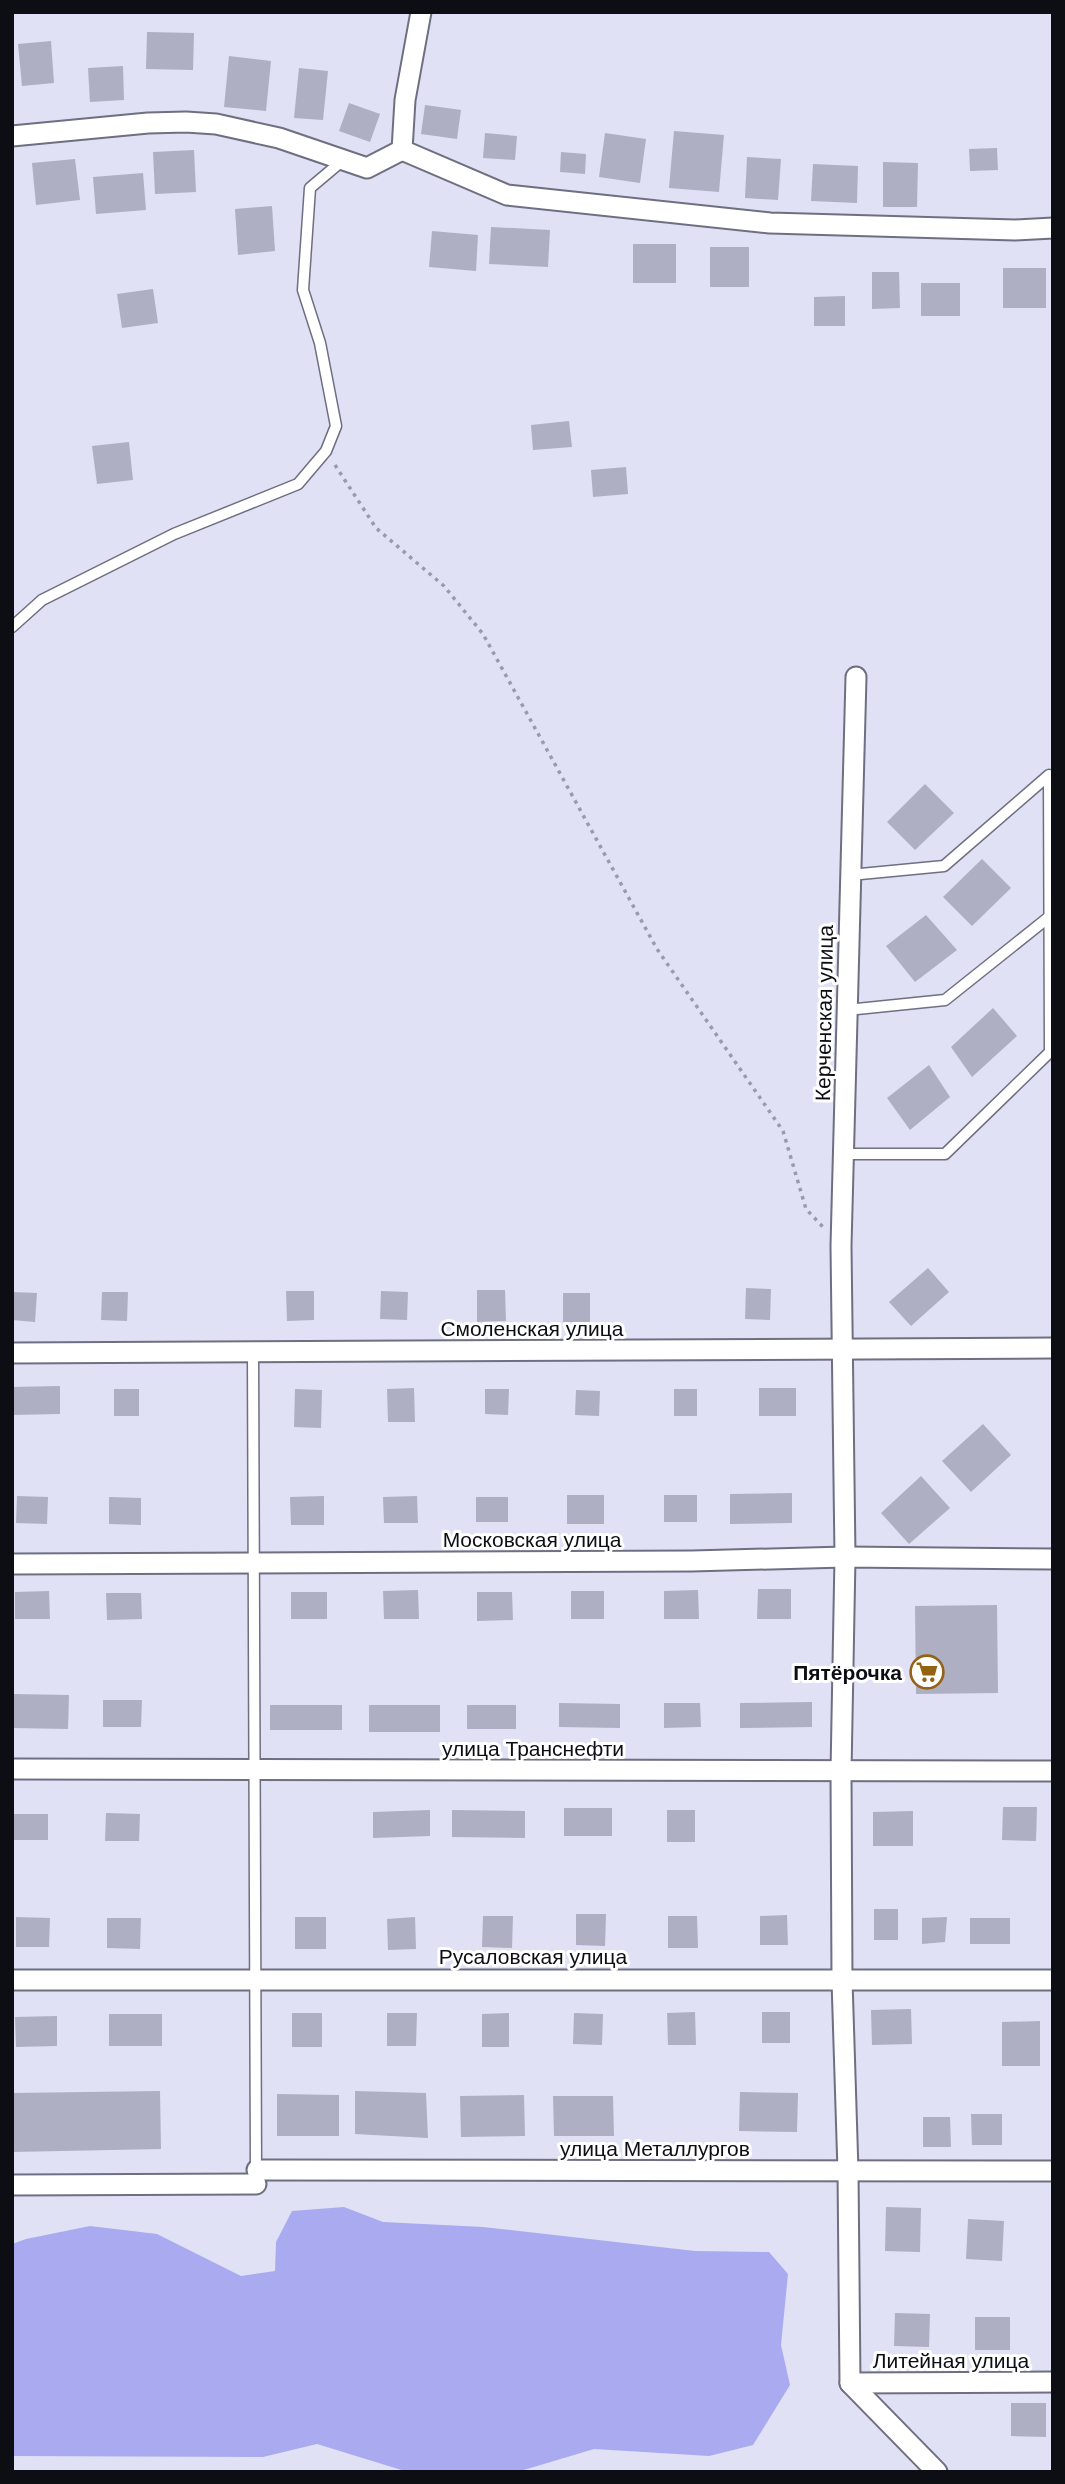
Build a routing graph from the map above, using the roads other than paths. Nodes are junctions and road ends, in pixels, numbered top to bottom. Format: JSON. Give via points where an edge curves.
{"nodes":[{"id":1,"x":421,"y":12,"type":"edge"},
{"id":2,"x":12,"y":136,"type":"edge"},
{"id":3,"x":401,"y":150,"type":"junction"},
{"id":4,"x":342,"y":161,"type":"junction"},
{"id":5,"x":1053,"y":229,"type":"edge"},
{"id":6,"x":12,"y":626,"type":"edge"},
{"id":7,"x":856,"y":677,"type":"dead end"},
{"id":8,"x":850,"y":875,"type":"junction"},
{"id":9,"x":1049,"y":917,"type":"junction"},
{"id":10,"x":847,"y":1010,"type":"junction"},
{"id":11,"x":843,"y":1154,"type":"junction"},
{"id":12,"x":1053,"y":1348,"type":"edge"},
{"id":13,"x":841,"y":1349,"type":"junction"},
{"id":14,"x":253,"y":1352,"type":"junction"},
{"id":15,"x":12,"y":1353,"type":"edge"},
{"id":16,"x":845,"y":1557,"type":"junction"},
{"id":17,"x":1053,"y":1559,"type":"edge"},
{"id":18,"x":255,"y":1563,"type":"junction"},
{"id":19,"x":12,"y":1564,"type":"edge"},
{"id":20,"x":12,"y":1769,"type":"edge"},
{"id":21,"x":254,"y":1770,"type":"junction"},
{"id":22,"x":1053,"y":1771,"type":"edge"},
{"id":23,"x":841,"y":1772,"type":"junction"},
{"id":24,"x":254,"y":1978,"type":"junction"},
{"id":25,"x":12,"y":1980,"type":"edge"},
{"id":26,"x":842,"y":1980,"type":"junction"},
{"id":27,"x":1053,"y":1980,"type":"edge"},
{"id":28,"x":848,"y":2171,"type":"junction"},
{"id":29,"x":1053,"y":2171,"type":"edge"},
{"id":30,"x":256,"y":2177,"type":"junction"},
{"id":31,"x":12,"y":2185,"type":"edge"},
{"id":32,"x":1053,"y":2382,"type":"edge"},
{"id":33,"x":850,"y":2383,"type":"junction"},
{"id":34,"x":937,"y":2472,"type":"edge"}],
"edges":[{"from":1,"to":3,"type":"street"},
{"from":2,"to":4,"type":"street","via":[[186,122],[216,124],[279,138]]},
{"from":3,"to":4,"type":"street","via":[[367,168]]},
{"from":3,"to":5,"type":"street","via":[[507,195],[770,223]]},
{"from":4,"to":6,"type":"lane","via":[[310,188],[303,290],[320,343],[336,426],[326,451],[298,484],[174,534],[42,600]]},
{"from":7,"to":8,"type":"street","name":"Керченская улица"},
{"from":8,"to":9,"type":"lane","via":[[944,866],[1049,775]]},
{"from":8,"to":10,"type":"street","name":"Керченская улица"},
{"from":9,"to":10,"type":"lane","via":[[945,1000]]},
{"from":9,"to":11,"type":"lane","via":[[1049,1052],[945,1154]]},
{"from":10,"to":11,"type":"street","name":"Керченская улица"},
{"from":11,"to":13,"type":"street","name":"Керченская улица"},
{"from":12,"to":13,"type":"street","name":"Смоленская улица"},
{"from":13,"to":14,"type":"street","name":"Смоленская улица"},
{"from":13,"to":16,"type":"street","name":"Керченская улица"},
{"from":14,"to":15,"type":"street","name":"Смоленская улица"},
{"from":14,"to":18,"type":"lane"},
{"from":16,"to":17,"type":"street","name":"Московская улица"},
{"from":16,"to":18,"type":"street","name":"Московская улица"},
{"from":16,"to":23,"type":"street","name":"Керченская улица"},
{"from":18,"to":19,"type":"street","name":"Московская улица"},
{"from":18,"to":21,"type":"lane"},
{"from":20,"to":21,"type":"street","name":"улица Транснефти"},
{"from":21,"to":23,"type":"street","name":"улица Транснефти"},
{"from":21,"to":24,"type":"lane"},
{"from":22,"to":23,"type":"street","name":"улица Транснефти"},
{"from":23,"to":26,"type":"street","name":"Керченская улица"},
{"from":24,"to":25,"type":"street","name":"Русаловская улица"},
{"from":24,"to":26,"type":"street","name":"Русаловская улица"},
{"from":24,"to":30,"type":"lane"},
{"from":26,"to":27,"type":"street","name":"Русаловская улица"},
{"from":26,"to":28,"type":"street","name":"Керченская улица"},
{"from":28,"to":29,"type":"street","name":"улица Металлургов"},
{"from":28,"to":30,"type":"street","name":"улица Металлургов"},
{"from":28,"to":33,"type":"street","name":"Керченская улица"},
{"from":30,"to":31,"type":"street","name":"улица Металлургов"},
{"from":32,"to":33,"type":"street","name":"Литейная улица"},
{"from":33,"to":34,"type":"street"}]}
